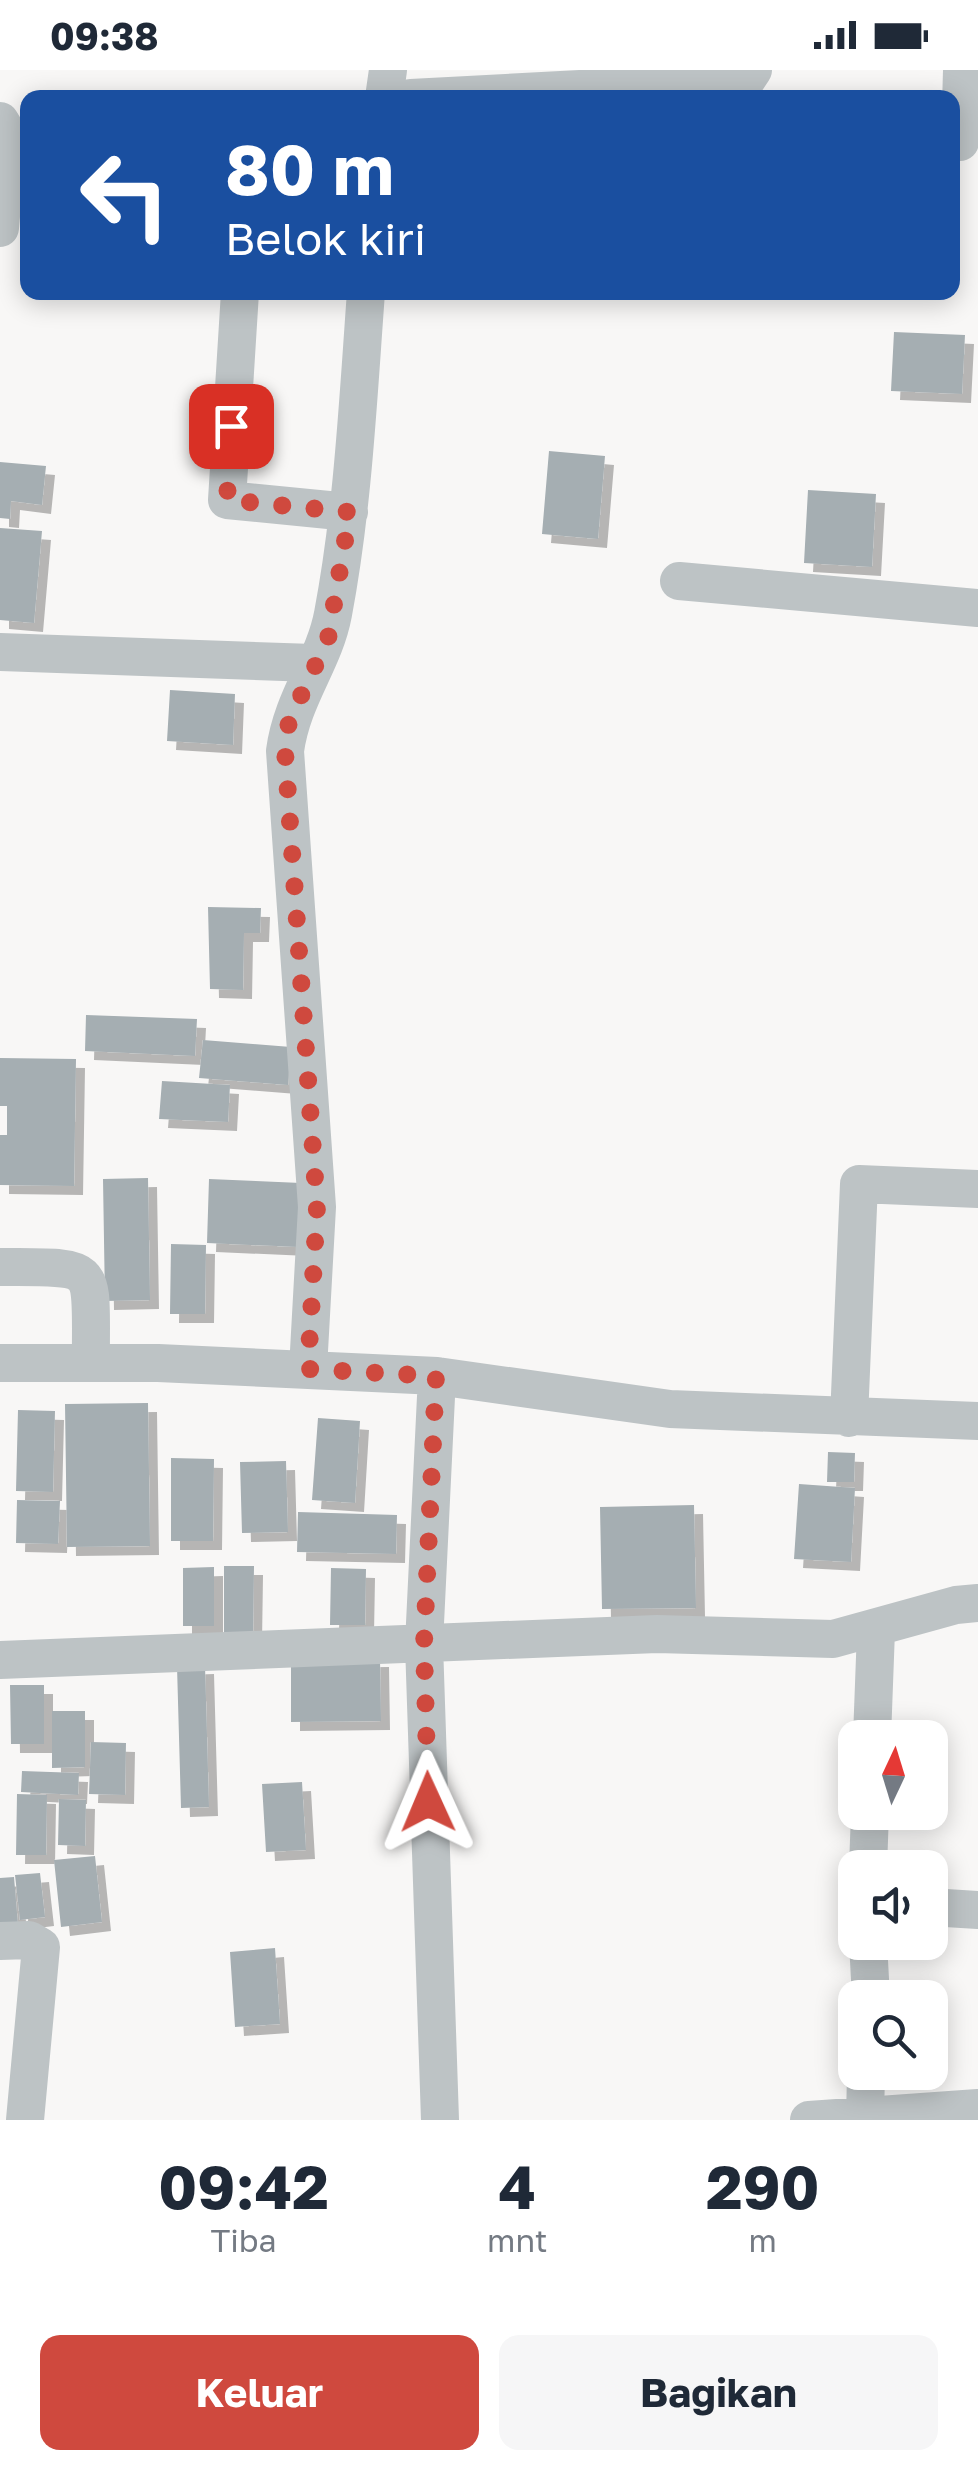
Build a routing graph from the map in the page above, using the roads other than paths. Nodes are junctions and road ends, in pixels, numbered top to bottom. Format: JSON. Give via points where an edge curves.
{"nodes":[{"id":1,"x":753,"y":70,"type":"edge"},
{"id":2,"x":962,"y":70,"type":"edge"},
{"id":3,"x":618,"y":78,"type":"edge"},
{"id":4,"x":494,"y":90,"type":"edge"},
{"id":5,"x":0,"y":121,"type":"edge"},
{"id":6,"x":960,"y":142,"type":"dead end"},
{"id":7,"x":0,"y":228,"type":"edge"},
{"id":8,"x":240,"y":300,"type":"edge"},
{"id":9,"x":365,"y":300,"type":"edge"},
{"id":10,"x":350,"y":512,"type":"junction"},
{"id":11,"x":679,"y":581,"type":"dead end"},
{"id":12,"x":978,"y":608,"type":"edge"},
{"id":13,"x":0,"y":652,"type":"edge"},
{"id":14,"x":312,"y":663,"type":"junction"},
{"id":15,"x":978,"y":1188,"type":"edge"},
{"id":16,"x":0,"y":1267,"type":"edge"},
{"id":17,"x":0,"y":1362,"type":"edge"},
{"id":18,"x":91,"y":1362,"type":"junction"},
{"id":19,"x":308,"y":1369,"type":"junction"},
{"id":20,"x":436,"y":1376,"type":"junction"},
{"id":21,"x":849,"y":1418,"type":"junction"},
{"id":22,"x":978,"y":1421,"type":"edge"},
{"id":23,"x":978,"y":1603,"type":"edge"},
{"id":24,"x":876,"y":1630,"type":"junction"},
{"id":25,"x":424,"y":1644,"type":"junction"},
{"id":26,"x":0,"y":1660,"type":"edge"},
{"id":27,"x":873,"y":1720,"type":"edge"},
{"id":28,"x":948,"y":1908,"type":"edge"},
{"id":29,"x":978,"y":1910,"type":"edge"},
{"id":30,"x":0,"y":1940,"type":"edge"},
{"id":31,"x":865,"y":2090,"type":"edge"},
{"id":32,"x":978,"y":2108,"type":"edge"},
{"id":33,"x":864,"y":2118,"type":"edge"},
{"id":34,"x":26,"y":2120,"type":"edge"},
{"id":35,"x":440,"y":2120,"type":"edge"},
{"id":36,"x":809,"y":2120,"type":"edge"}],
"edges":[{"from":1,"to":3,"type":"street","via":[[741,88]]},
{"from":2,"to":6,"type":"street"},
{"from":3,"to":4,"type":"street"},
{"from":5,"to":7,"type":"street","via":[[8,134]]},
{"from":8,"to":10,"type":"street","via":[[227,500]]},
{"from":9,"to":10,"type":"street"},
{"from":10,"to":14,"type":"street","via":[[328,639]]},
{"from":11,"to":12,"type":"street"},
{"from":13,"to":14,"type":"street"},
{"from":14,"to":19,"type":"street","via":[[285,751],[317,1207]]},
{"from":15,"to":21,"type":"street","via":[[859,1184]]},
{"from":16,"to":18,"type":"street","via":[[74,1268],[86,1276]]},
{"from":17,"to":18,"type":"street"},
{"from":18,"to":19,"type":"street"},
{"from":19,"to":20,"type":"street"},
{"from":20,"to":21,"type":"street","via":[[670,1409]]},
{"from":20,"to":25,"type":"street"},
{"from":21,"to":22,"type":"street"},
{"from":23,"to":24,"type":"street"},
{"from":24,"to":25,"type":"street","via":[[833,1640],[657,1634]]},
{"from":24,"to":27,"type":"street"},
{"from":25,"to":26,"type":"street"},
{"from":25,"to":35,"type":"street"},
{"from":28,"to":29,"type":"street"},
{"from":30,"to":34,"type":"street","via":[[41,1947]]},
{"from":31,"to":33,"type":"street"},
{"from":32,"to":33,"type":"street"},
{"from":33,"to":36,"type":"street"}]}
